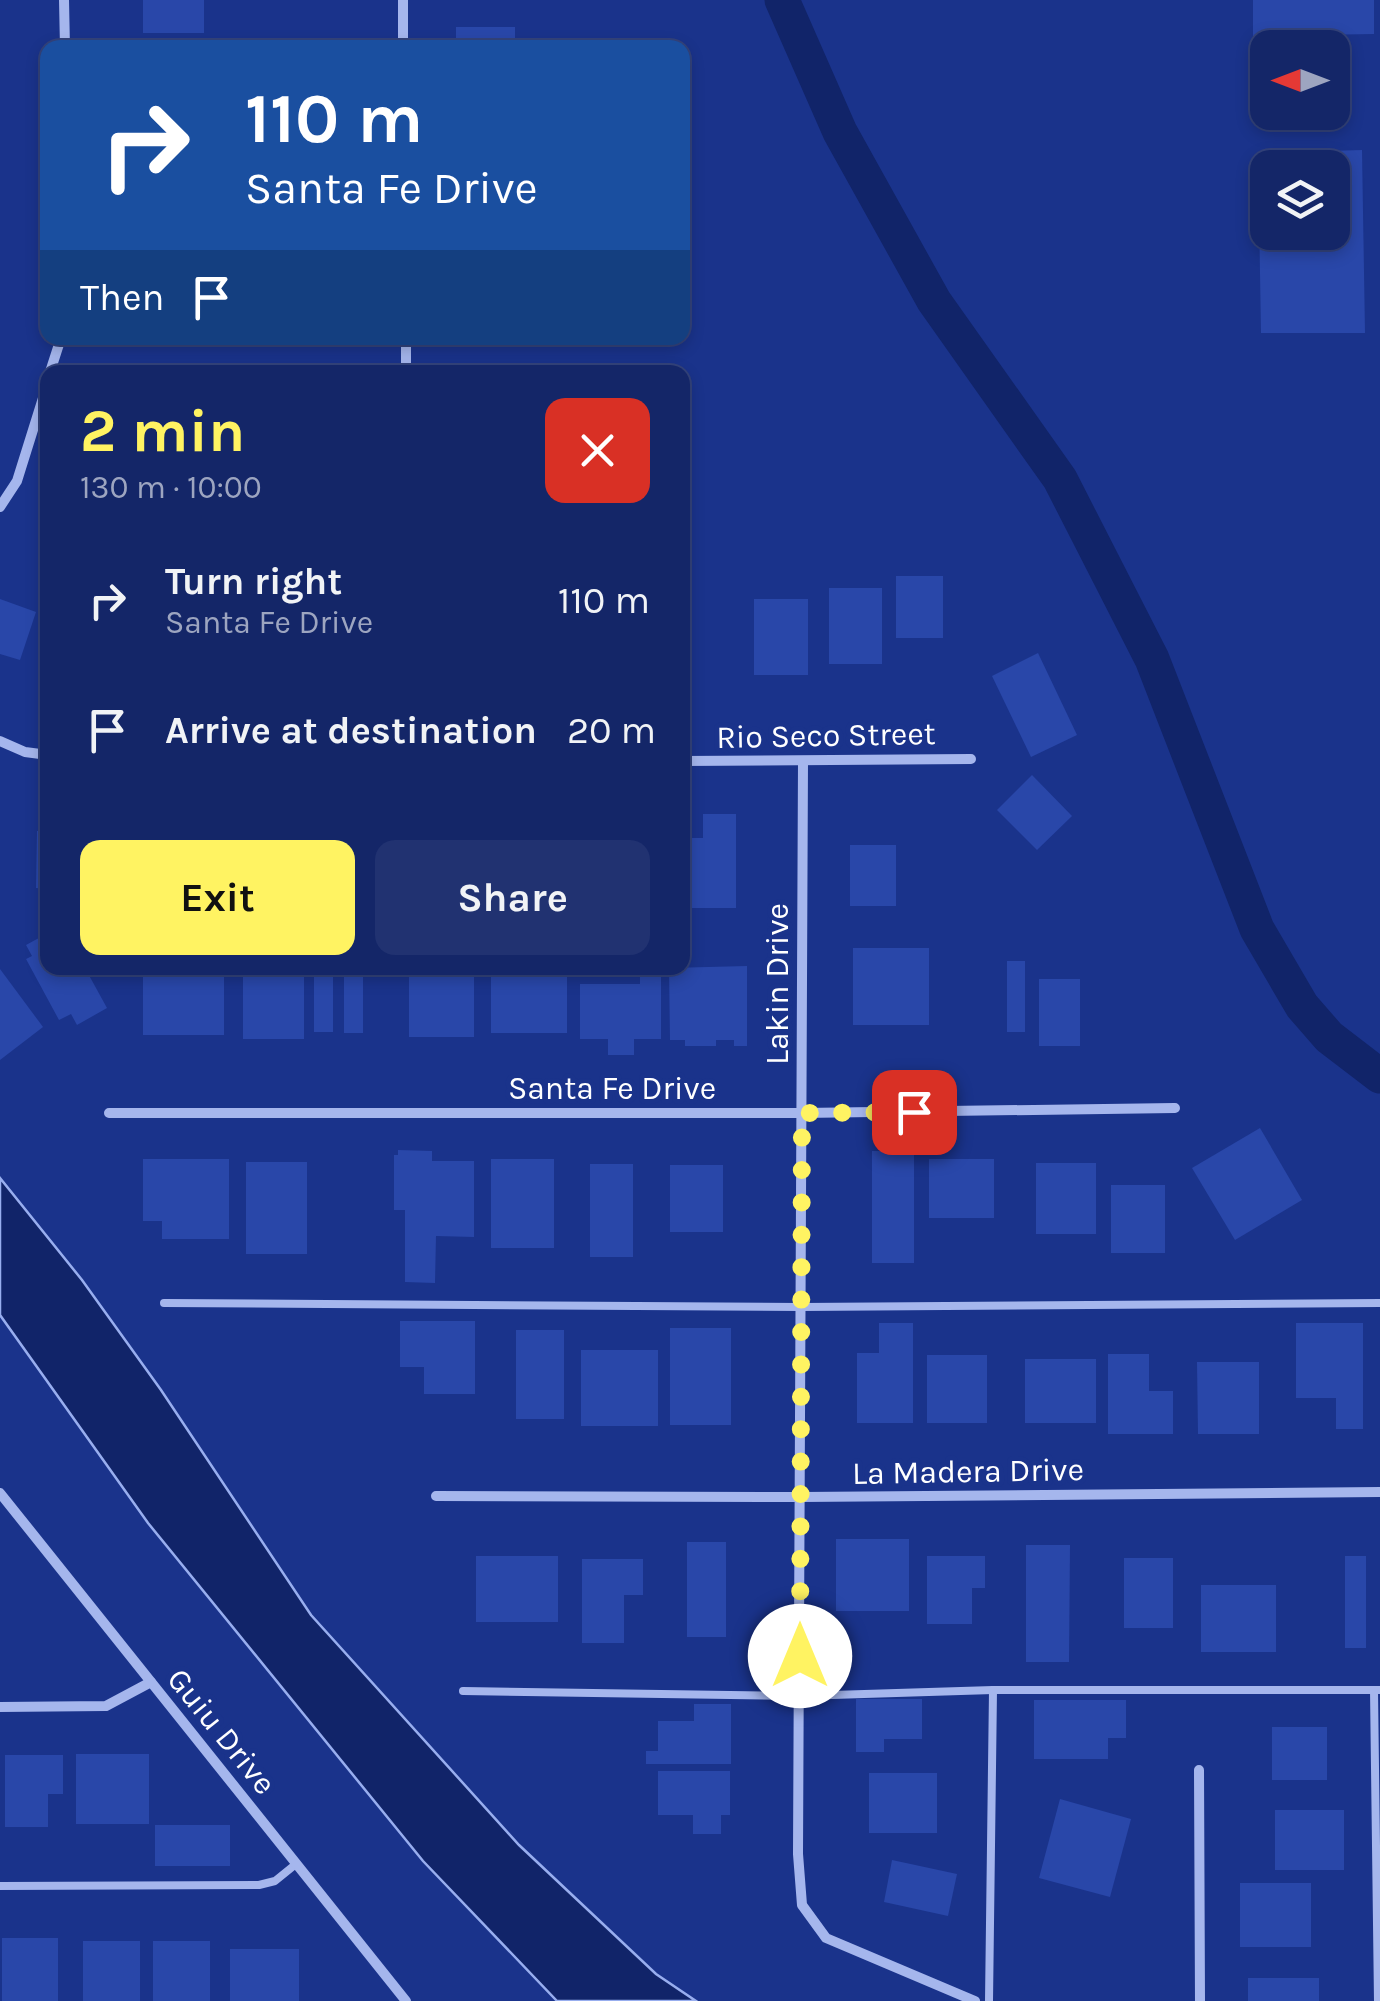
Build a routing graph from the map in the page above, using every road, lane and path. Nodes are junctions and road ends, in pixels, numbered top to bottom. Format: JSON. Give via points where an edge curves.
{"nodes":[{"id":1,"x":64,"y":0,"type":"edge"},
{"id":2,"x":403,"y":0,"type":"edge"},
{"id":3,"x":64,"y":40,"type":"edge"},
{"id":4,"x":404,"y":40,"type":"edge"},
{"id":5,"x":40,"y":408,"type":"edge"},
{"id":6,"x":0,"y":507,"type":"edge"},
{"id":7,"x":0,"y":741,"type":"edge"},
{"id":8,"x":40,"y":754,"type":"edge"},
{"id":9,"x":970,"y":759,"type":"dead end"},
{"id":10,"x":690,"y":761,"type":"edge"},
{"id":11,"x":803,"y":762,"type":"junction"},
{"id":12,"x":1175,"y":1108,"type":"dead end"},
{"id":13,"x":109,"y":1113,"type":"dead end"},
{"id":14,"x":802,"y":1113,"type":"junction"},
{"id":15,"x":164,"y":1303,"type":"dead end"},
{"id":16,"x":1380,"y":1303,"type":"edge"},
{"id":17,"x":800,"y":1307,"type":"junction"},
{"id":18,"x":1380,"y":1492,"type":"edge"},
{"id":19,"x":0,"y":1493,"type":"edge"},
{"id":20,"x":436,"y":1496,"type":"dead end"},
{"id":21,"x":802,"y":1497,"type":"junction"},
{"id":22,"x":11,"y":1506,"type":"junction"},
{"id":23,"x":0,"y":1516,"type":"edge"},
{"id":24,"x":151,"y":1682,"type":"junction"},
{"id":25,"x":992,"y":1690,"type":"junction"},
{"id":26,"x":1377,"y":1690,"type":"edge"},
{"id":27,"x":464,"y":1691,"type":"dead end"},
{"id":28,"x":800,"y":1696,"type":"junction"},
{"id":29,"x":0,"y":1706,"type":"edge"},
{"id":30,"x":1200,"y":1770,"type":"dead end"},
{"id":31,"x":296,"y":1864,"type":"junction"},
{"id":32,"x":0,"y":1886,"type":"edge"},
{"id":33,"x":406,"y":2001,"type":"edge"},
{"id":34,"x":975,"y":2001,"type":"edge"},
{"id":35,"x":990,"y":2001,"type":"edge"},
{"id":36,"x":1200,"y":2001,"type":"edge"},
{"id":37,"x":1378,"y":2001,"type":"edge"}],
"edges":[{"from":1,"to":3,"type":"street"},
{"from":2,"to":4,"type":"street"},
{"from":5,"to":6,"type":"street","via":[[17,482]]},
{"from":7,"to":8,"type":"street"},
{"from":9,"to":11,"type":"street","name":"Rio Seco Street"},
{"from":10,"to":11,"type":"street","name":"Rio Seco Street"},
{"from":11,"to":14,"type":"street","name":"Lakin Drive"},
{"from":12,"to":14,"type":"street","name":"Santa Fe Drive"},
{"from":13,"to":14,"type":"street","name":"Santa Fe Drive"},
{"from":14,"to":17,"type":"street","name":"Lakin Drive"},
{"from":15,"to":17,"type":"lane"},
{"from":16,"to":17,"type":"lane"},
{"from":17,"to":21,"type":"street","name":"Lakin Drive"},
{"from":18,"to":21,"type":"street","name":"La Madera Drive"},
{"from":19,"to":22,"type":"street","name":"Guiu Drive"},
{"from":20,"to":21,"type":"street","name":"La Madera Drive"},
{"from":21,"to":28,"type":"street","name":"Lakin Drive"},
{"from":22,"to":23,"type":"lane"},
{"from":22,"to":24,"type":"street","name":"Guiu Drive"},
{"from":24,"to":29,"type":"street","via":[[106,1706]]},
{"from":24,"to":31,"type":"street","name":"Guiu Drive"},
{"from":25,"to":26,"type":"lane"},
{"from":25,"to":28,"type":"lane"},
{"from":25,"to":35,"type":"lane"},
{"from":26,"to":37,"type":"lane"},
{"from":27,"to":28,"type":"lane"},
{"from":28,"to":34,"type":"street","name":"Lakin Drive","via":[[802,1905],[826,1938]]},
{"from":30,"to":36,"type":"street"},
{"from":31,"to":32,"type":"lane","via":[[259,1884]]},
{"from":31,"to":33,"type":"street","name":"Guiu Drive"}]}
